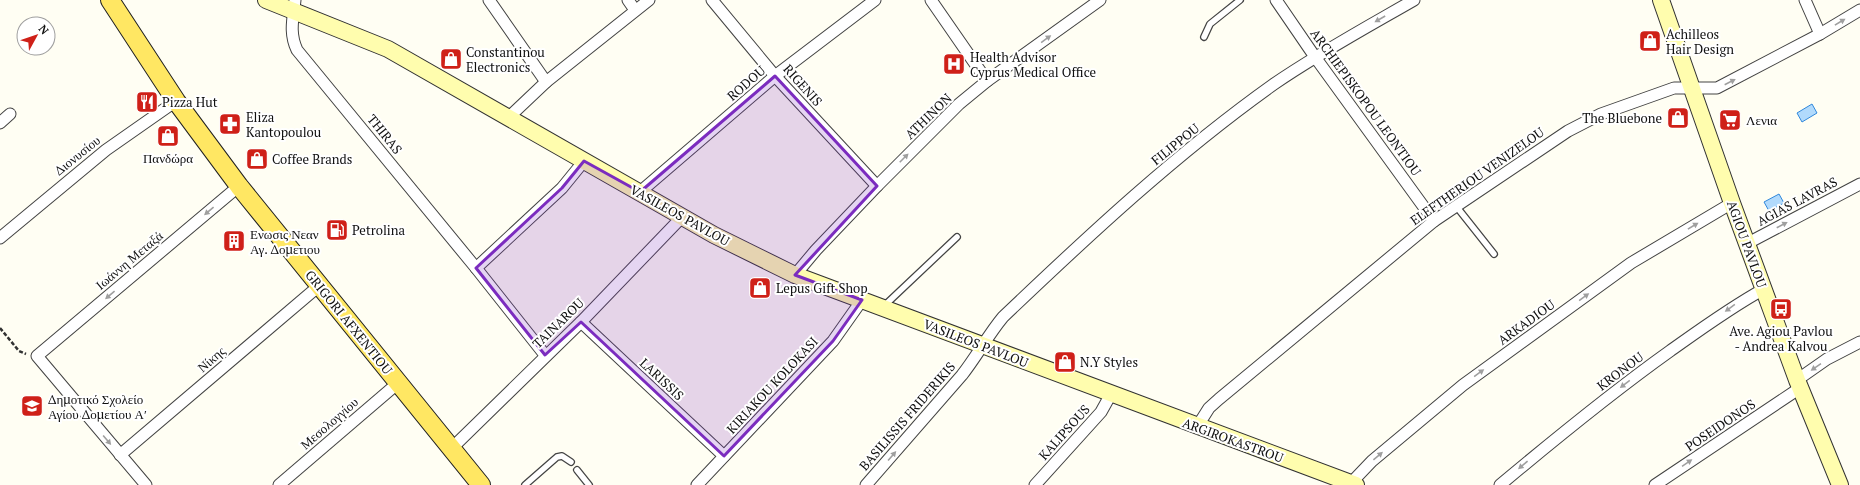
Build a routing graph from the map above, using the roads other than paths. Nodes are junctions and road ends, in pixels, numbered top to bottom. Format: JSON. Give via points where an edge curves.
{"nodes":[{"id":1,"x":110,"y":0,"type":"edge"},
{"id":2,"x":266,"y":0,"type":"edge"},
{"id":3,"x":489,"y":0,"type":"edge"},
{"id":4,"x":628,"y":0,"type":"edge"},
{"id":5,"x":649,"y":0,"type":"edge"},
{"id":6,"x":712,"y":0,"type":"edge"},
{"id":7,"x":875,"y":0,"type":"edge"},
{"id":8,"x":931,"y":0,"type":"edge"},
{"id":9,"x":1100,"y":0,"type":"edge"},
{"id":10,"x":1240,"y":0,"type":"edge"},
{"id":11,"x":1276,"y":0,"type":"edge"},
{"id":12,"x":1414,"y":0,"type":"edge"},
{"id":13,"x":1661,"y":0,"type":"edge"},
{"id":14,"x":1805,"y":0,"type":"edge"},
{"id":15,"x":295,"y":5,"type":"edge"},
{"id":16,"x":635,"y":10,"type":"junction"},
{"id":17,"x":1860,"y":10,"type":"edge"},
{"id":18,"x":1820,"y":34,"type":"junction"},
{"id":19,"x":1204,"y":36,"type":"dead end"},
{"id":20,"x":1315,"y":57,"type":"junction"},
{"id":21,"x":775,"y":76,"type":"junction"},
{"id":22,"x":546,"y":82,"type":"junction"},
{"id":23,"x":987,"y":82,"type":"junction"},
{"id":24,"x":1692,"y":88,"type":"junction"},
{"id":25,"x":176,"y":101,"type":"junction"},
{"id":26,"x":10,"y":114,"type":"dead end"},
{"id":27,"x":509,"y":117,"type":"junction"},
{"id":28,"x":0,"y":123,"type":"edge"},
{"id":29,"x":584,"y":161,"type":"junction"},
{"id":30,"x":1860,"y":184,"type":"edge"},
{"id":31,"x":239,"y":186,"type":"junction"},
{"id":32,"x":877,"y":186,"type":"junction"},
{"id":33,"x":640,"y":192,"type":"junction"},
{"id":34,"x":1732,"y":203,"type":"junction"},
{"id":35,"x":1456,"y":206,"type":"junction"},
{"id":36,"x":682,"y":217,"type":"junction"},
{"id":37,"x":1434,"y":221,"type":"junction"},
{"id":38,"x":957,"y":237,"type":"dead end"},
{"id":39,"x":0,"y":238,"type":"edge"},
{"id":40,"x":1748,"y":243,"type":"junction"},
{"id":41,"x":1494,"y":254,"type":"dead end"},
{"id":42,"x":476,"y":268,"type":"junction"},
{"id":43,"x":795,"y":275,"type":"junction"},
{"id":44,"x":320,"y":285,"type":"junction"},
{"id":45,"x":1764,"y":289,"type":"junction"},
{"id":46,"x":862,"y":300,"type":"junction"},
{"id":47,"x":882,"y":308,"type":"junction"},
{"id":48,"x":581,"y":322,"type":"junction"},
{"id":49,"x":1860,"y":342,"type":"edge"},
{"id":50,"x":983,"y":346,"type":"junction"},
{"id":51,"x":545,"y":355,"type":"junction"},
{"id":52,"x":398,"y":382,"type":"junction"},
{"id":53,"x":1798,"y":384,"type":"junction"},
{"id":54,"x":1111,"y":394,"type":"junction"},
{"id":55,"x":1197,"y":427,"type":"junction"},
{"id":56,"x":452,"y":448,"type":"junction"},
{"id":57,"x":120,"y":455,"type":"junction"},
{"id":58,"x":724,"y":456,"type":"junction"},
{"id":59,"x":571,"y":462,"type":"dead end"},
{"id":60,"x":577,"y":470,"type":"dead end"},
{"id":61,"x":477,"y":483,"type":"edge"},
{"id":62,"x":1353,"y":484,"type":"edge"},
{"id":63,"x":146,"y":485,"type":"edge"},
{"id":64,"x":279,"y":485,"type":"edge"},
{"id":65,"x":525,"y":485,"type":"edge"},
{"id":66,"x":589,"y":485,"type":"edge"},
{"id":67,"x":697,"y":485,"type":"edge"},
{"id":68,"x":866,"y":485,"type":"edge"},
{"id":69,"x":1035,"y":485,"type":"edge"},
{"id":70,"x":1500,"y":485,"type":"edge"},
{"id":71,"x":1655,"y":485,"type":"edge"},
{"id":72,"x":1840,"y":485,"type":"edge"}],
"edges":[{"from":1,"to":25,"type":"main road","name":"GRIGORI AFXENTIOU"},
{"from":2,"to":15,"type":"street","name":"VASILEOS PAVLOU"},
{"from":3,"to":22,"type":"street"},
{"from":4,"to":16,"type":"street"},
{"from":5,"to":16,"type":"street"},
{"from":6,"to":21,"type":"street","name":"RIGENIS"},
{"from":7,"to":21,"type":"street","name":"RODOU"},
{"from":8,"to":23,"type":"street"},
{"from":23,"to":9,"type":"street","name":"ATHINON","one_way":true},
{"from":10,"to":19,"type":"lane","via":[[1210,24]]},
{"from":11,"to":20,"type":"street","name":"ARCHIEPISKOPOU LEONTIOU"},
{"from":12,"to":20,"type":"street","name":"FILIPPOU","one_way":true},
{"from":13,"to":24,"type":"street","name":"AGIOU PAVLOU"},
{"from":14,"to":18,"type":"street"},
{"from":15,"to":27,"type":"street","name":"VASILEOS PAVLOU","via":[[388,49]]},
{"from":15,"to":42,"type":"street","name":"THIRAS","via":[[291,26],[298,50]]},
{"from":16,"to":22,"type":"street"},
{"from":18,"to":17,"type":"street","name":"ELEFTHERIOU VENIZELOU","one_way":true},
{"from":24,"to":18,"type":"street","name":"ELEFTHERIOU VENIZELOU","one_way":true,"via":[[1717,88]]},
{"from":20,"to":37,"type":"street","name":"ARCHIEPISKOPOU LEONTIOU"},
{"from":20,"to":50,"type":"street","name":"FILIPPOU","via":[[1224,121],[1168,167],[1078,246],[1003,317]]},
{"from":21,"to":32,"type":"street","name":"RIGENIS"},
{"from":21,"to":33,"type":"street","name":"RODOU"},
{"from":22,"to":27,"type":"street"},
{"from":32,"to":23,"type":"street","name":"ATHINON","one_way":true,"via":[[959,104]]},
{"from":24,"to":34,"type":"street","name":"AGIOU PAVLOU"},
{"from":24,"to":35,"type":"street","name":"ELEFTHERIOU VENIZELOU","via":[[1674,88],[1661,92],[1588,121],[1562,135]]},
{"from":25,"to":31,"type":"main road","name":"GRIGORI AFXENTIOU"},
{"from":25,"to":39,"type":"street","name":"Διονυσίου","via":[[106,150]]},
{"from":26,"to":28,"type":"street"},
{"from":27,"to":29,"type":"street","name":"VASILEOS PAVLOU"},
{"from":29,"to":33,"type":"street","name":"VASILEOS PAVLOU"},
{"from":29,"to":42,"type":"street","via":[[562,188]]},
{"from":40,"to":30,"type":"street","name":"AGIAS LAVRAS","one_way":true},
{"from":31,"to":44,"type":"main road","name":"GRIGORI AFXENTIOU"},
{"from":31,"to":57,"type":"street","name":"Ιωάννη Μεταξά","one_way":true,"via":[[37,356]]},
{"from":32,"to":43,"type":"street","name":"ATHINON"},
{"from":33,"to":36,"type":"street","name":"VASILEOS PAVLOU"},
{"from":34,"to":40,"type":"street","name":"AGIOU PAVLOU"},
{"from":62,"to":34,"type":"street","name":"ARKADIOU","one_way":true,"via":[[1372,461],[1463,385],[1631,264]]},
{"from":35,"to":37,"type":"street","name":"ELEFTHERIOU VENIZELOU"},
{"from":35,"to":41,"type":"lane"},
{"from":36,"to":43,"type":"street","name":"VASILEOS PAVLOU"},
{"from":36,"to":48,"type":"street","name":"TAINAROU"},
{"from":37,"to":55,"type":"street","name":"ELEFTHERIOU VENIZELOU","via":[[1219,399],[1209,408]]},
{"from":38,"to":47,"type":"lane"},
{"from":40,"to":45,"type":"street","name":"AGIOU PAVLOU"},
{"from":42,"to":51,"type":"street","name":"THIRAS"},
{"from":43,"to":46,"type":"street","name":"VASILEOS PAVLOU"},
{"from":44,"to":52,"type":"main road","name":"GRIGORI AFXENTIOU"},
{"from":44,"to":57,"type":"street","name":"Νίκης"},
{"from":45,"to":53,"type":"street","name":"AGIOU PAVLOU"},
{"from":45,"to":70,"type":"street","name":"KRONOU","one_way":true,"via":[[1736,304],[1625,384]]},
{"from":46,"to":47,"type":"street","name":"VASILEOS PAVLOU"},
{"from":46,"to":58,"type":"street","name":"KIRIAKOU KOLOKASI","via":[[833,341]]},
{"from":47,"to":50,"type":"street","name":"VASILEOS PAVLOU"},
{"from":48,"to":51,"type":"street","name":"TAINAROU"},
{"from":48,"to":58,"type":"street","name":"LARISSIS"},
{"from":49,"to":53,"type":"street","name":"POSEIDONOS","one_way":true,"via":[[1828,359]]},
{"from":50,"to":54,"type":"street","name":"VASILEOS PAVLOU"},
{"from":68,"to":50,"type":"street","name":"BASILISSIS FRIDERIKIS","one_way":true,"via":[[962,375]]},
{"from":51,"to":56,"type":"street","name":"TAINAROU"},
{"from":52,"to":56,"type":"main road","name":"GRIGORI AFXENTIOU"},
{"from":52,"to":64,"type":"street","name":"Μεσολογγίου"},
{"from":71,"to":53,"type":"street","name":"POSEIDONOS","one_way":true},
{"from":53,"to":72,"type":"street","name":"AGIOU PAVLOU"},
{"from":54,"to":55,"type":"street","name":"ARGIROKASTROU"},
{"from":54,"to":69,"type":"street","name":"KALIPSOUS","via":[[1101,412]]},
{"from":55,"to":62,"type":"street","name":"ARGIROKASTROU"},
{"from":56,"to":61,"type":"main road","name":"GRIGORI AFXENTIOU"},
{"from":57,"to":63,"type":"street"},
{"from":58,"to":67,"type":"street","name":"KIRIAKOU KOLOKASI"},
{"from":59,"to":65,"type":"lane","via":[[562,456],[557,457]]},
{"from":60,"to":66,"type":"lane"}]}
